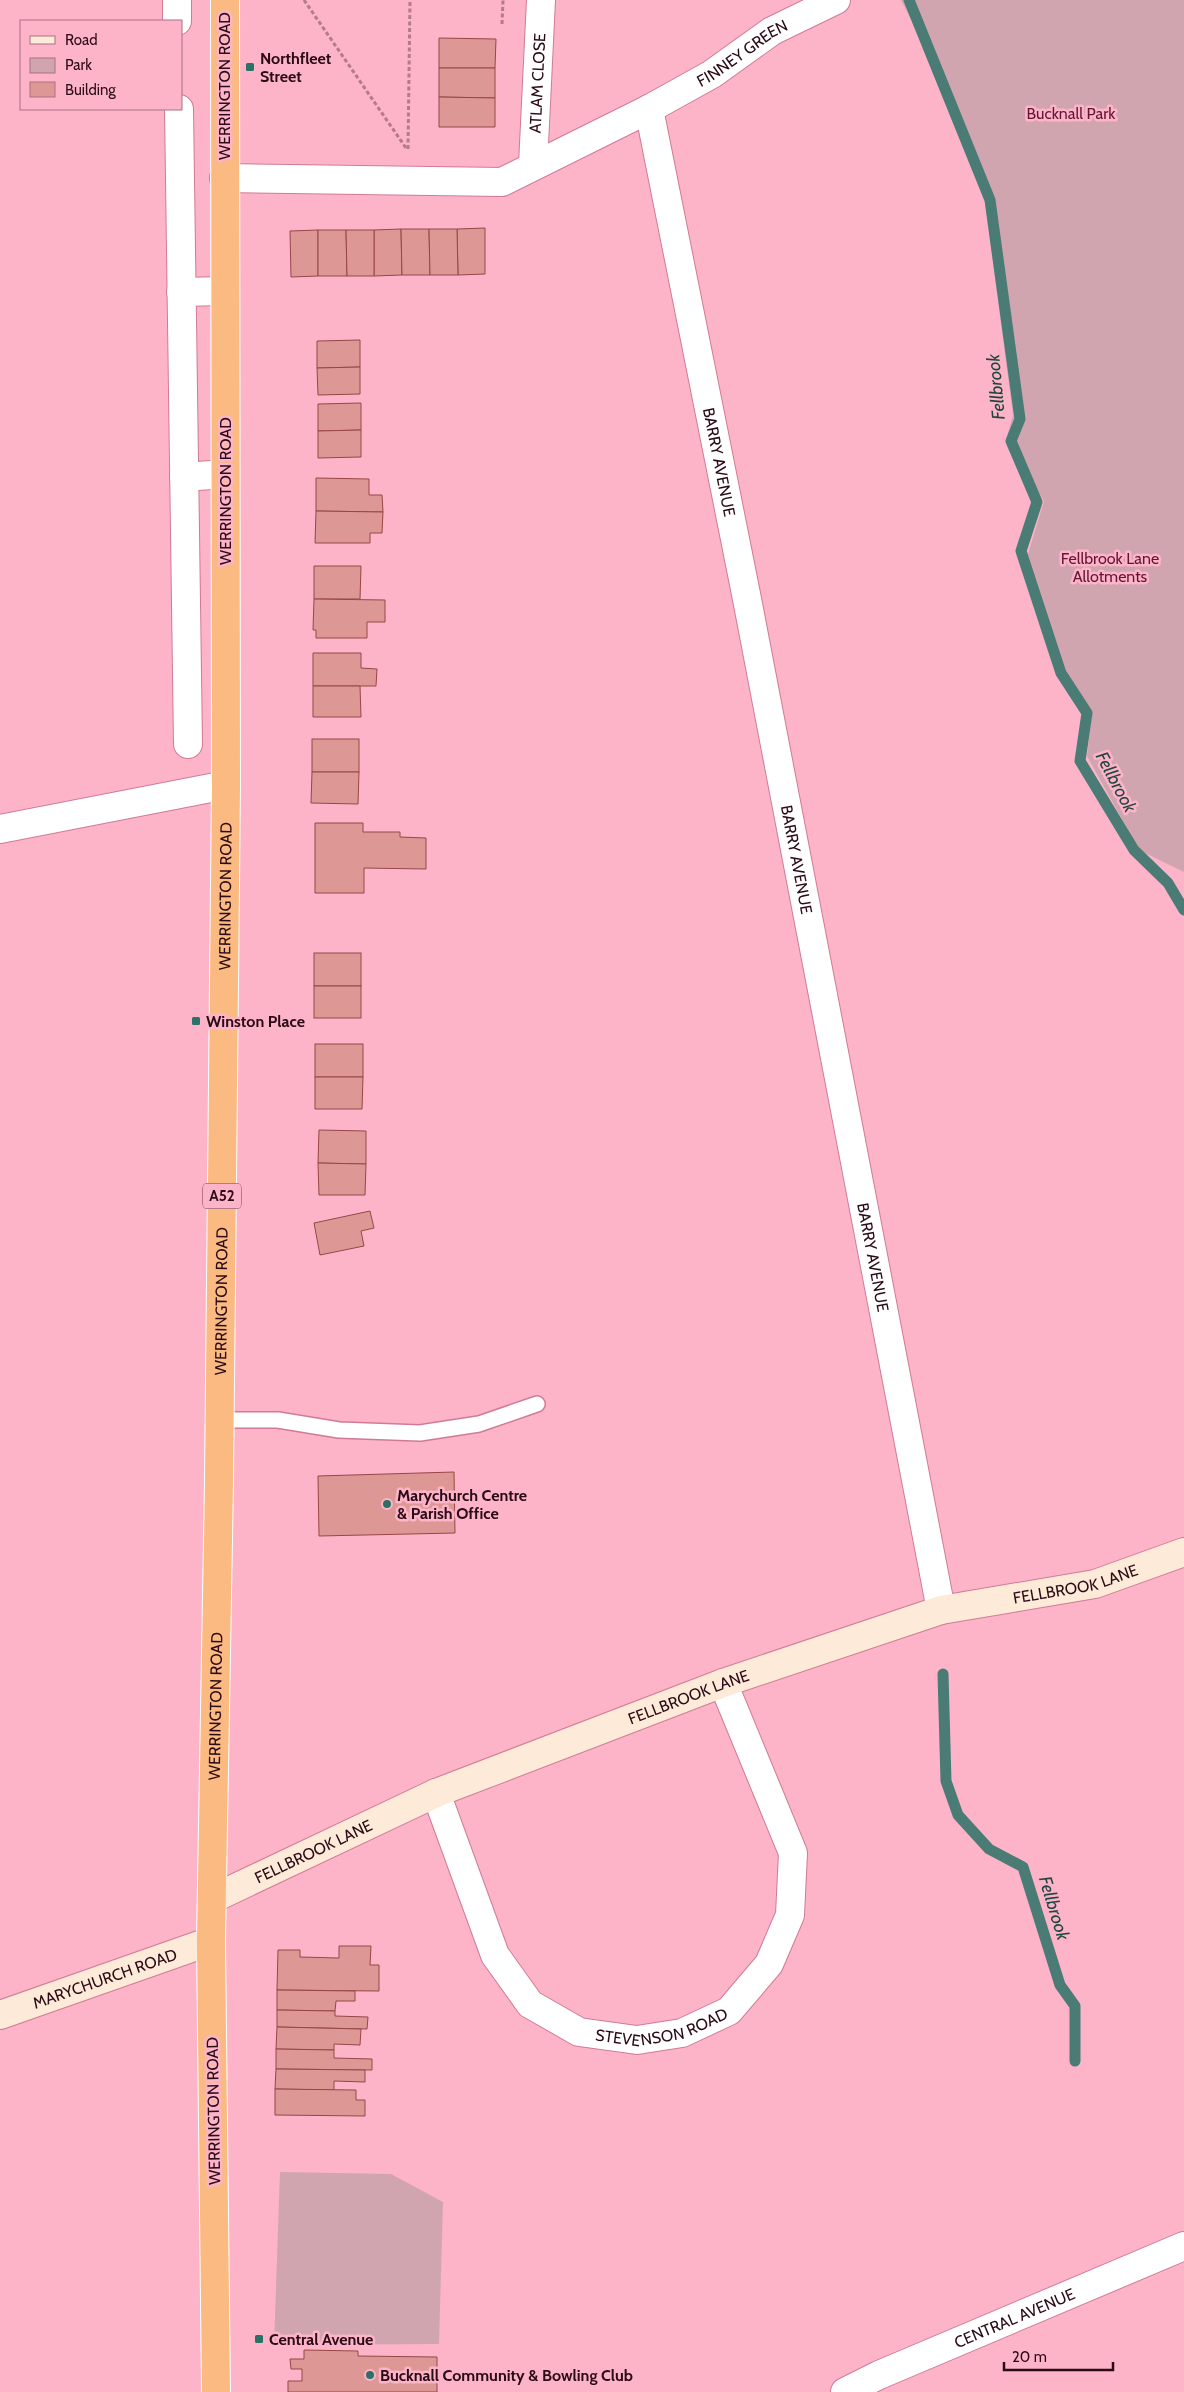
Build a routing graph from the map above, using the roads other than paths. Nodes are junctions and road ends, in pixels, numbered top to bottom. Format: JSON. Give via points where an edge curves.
{"nodes":[{"id":1,"x":177,"y":0,"type":"edge"},
{"id":2,"x":225,"y":0,"type":"edge"},
{"id":3,"x":541,"y":0,"type":"edge"},
{"id":4,"x":836,"y":0,"type":"edge"},
{"id":5,"x":177,"y":20,"type":"edge"},
{"id":6,"x":649,"y":109,"type":"junction"},
{"id":7,"x":179,"y":110,"type":"edge"},
{"id":8,"x":533,"y":165,"type":"junction"},
{"id":9,"x":224,"y":178,"type":"junction"},
{"id":10,"x":224,"y":291,"type":"junction"},
{"id":11,"x":181,"y":292,"type":"junction"},
{"id":12,"x":225,"y":474,"type":"junction"},
{"id":13,"x":184,"y":477,"type":"junction"},
{"id":14,"x":226,"y":658,"type":"junction"},
{"id":15,"x":187,"y":660,"type":"junction"},
{"id":16,"x":188,"y":744,"type":"dead end"},
{"id":17,"x":226,"y":785,"type":"junction"},
{"id":18,"x":0,"y":829,"type":"edge"},
{"id":19,"x":537,"y":1404,"type":"dead end"},
{"id":20,"x":220,"y":1420,"type":"junction"},
{"id":21,"x":1184,"y":1552,"type":"edge"},
{"id":22,"x":941,"y":1610,"type":"junction"},
{"id":23,"x":723,"y":1683,"type":"junction"},
{"id":24,"x":436,"y":1793,"type":"junction"},
{"id":25,"x":212,"y":1899,"type":"junction"},
{"id":26,"x":211,"y":1941,"type":"junction"},
{"id":27,"x":0,"y":2015,"type":"edge"},
{"id":28,"x":1184,"y":2246,"type":"edge"},
{"id":29,"x":216,"y":2392,"type":"edge"},
{"id":30,"x":845,"y":2392,"type":"edge"}],
"edges":[{"from":1,"to":5,"type":"street"},
{"from":2,"to":9,"type":"highway","name":"WERRINGTON ROAD","number":"A52"},
{"from":3,"to":8,"type":"street","name":"ATLAM CLOSE"},
{"from":4,"to":6,"type":"street","name":"FINNEY GREEN","via":[[772,31],[712,74]]},
{"from":6,"to":8,"type":"street"},
{"from":6,"to":22,"type":"street","name":"BARRY AVENUE","via":[[747,599]]},
{"from":7,"to":11,"type":"street"},
{"from":8,"to":9,"type":"street","via":[[502,182]]},
{"from":9,"to":10,"type":"highway","name":"WERRINGTON ROAD","number":"A52"},
{"from":10,"to":11,"type":"street"},
{"from":10,"to":12,"type":"highway","name":"WERRINGTON ROAD","number":"A52"},
{"from":11,"to":13,"type":"street"},
{"from":12,"to":13,"type":"street"},
{"from":12,"to":14,"type":"highway","name":"WERRINGTON ROAD","number":"A52"},
{"from":13,"to":15,"type":"street"},
{"from":14,"to":15,"type":"street"},
{"from":14,"to":17,"type":"highway","name":"WERRINGTON ROAD","number":"A52"},
{"from":15,"to":16,"type":"street"},
{"from":17,"to":18,"type":"street"},
{"from":17,"to":20,"type":"highway","name":"WERRINGTON ROAD","number":"A52"},
{"from":19,"to":20,"type":"lane","via":[[479,1424],[420,1433],[339,1430],[278,1420]]},
{"from":20,"to":25,"type":"highway","name":"WERRINGTON ROAD","number":"A52"},
{"from":21,"to":22,"type":"street","name":"FELLBROOK LANE","via":[[1095,1584]]},
{"from":22,"to":23,"type":"street","name":"FELLBROOK LANE"},
{"from":23,"to":24,"type":"street","name":"FELLBROOK LANE"},
{"from":23,"to":24,"type":"street","name":"STEVENSON ROAD","via":[[793,1853],[790,1916],[769,1964],[729,2012],[682,2033],[637,2040],[579,2032],[530,2004],[495,1955]]},
{"from":24,"to":25,"type":"street","name":"FELLBROOK LANE"},
{"from":25,"to":26,"type":"highway","name":"WERRINGTON ROAD","number":"A52"},
{"from":26,"to":27,"type":"street","name":"MARYCHURCH ROAD"},
{"from":26,"to":29,"type":"highway","name":"WERRINGTON ROAD","number":"A52"},
{"from":28,"to":30,"type":"street","name":"CENTRAL AVENUE"}]}
